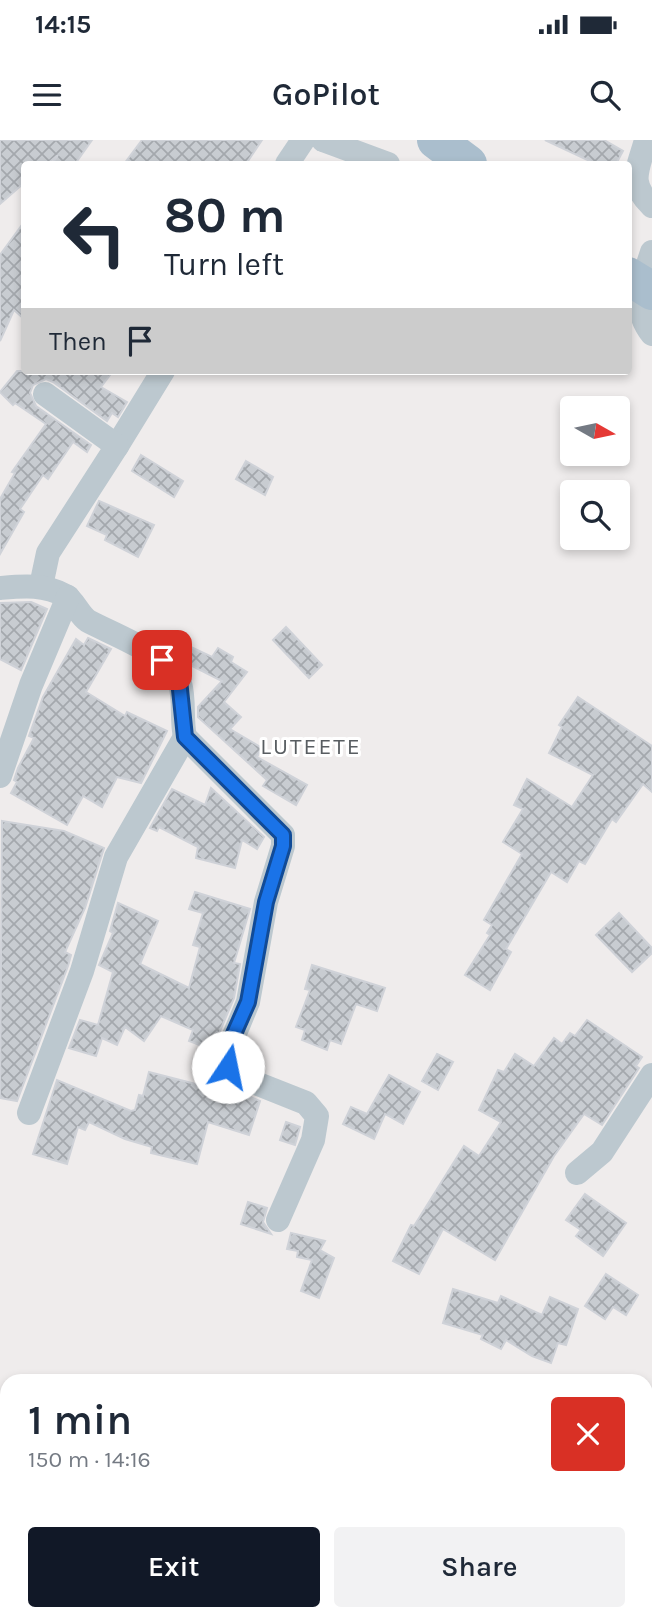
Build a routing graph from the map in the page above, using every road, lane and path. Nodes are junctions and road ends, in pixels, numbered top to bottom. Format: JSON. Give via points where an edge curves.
{"nodes":[{"id":1,"x":303,"y":140,"type":"edge"},
{"id":2,"x":323,"y":140,"type":"edge"},
{"id":3,"x":436,"y":140,"type":"edge"},
{"id":4,"x":646,"y":140,"type":"edge"},
{"id":5,"x":289,"y":161,"type":"edge"},
{"id":6,"x":380,"y":161,"type":"edge"},
{"id":7,"x":464,"y":161,"type":"edge"},
{"id":8,"x":652,"y":206,"type":"edge"},
{"id":9,"x":643,"y":276,"type":"edge"},
{"id":10,"x":652,"y":334,"type":"edge"},
{"id":11,"x":161,"y":375,"type":"edge"},
{"id":12,"x":45,"y":394,"type":"dead end"},
{"id":13,"x":117,"y":446,"type":"junction"},
{"id":14,"x":41,"y":586,"type":"junction"},
{"id":15,"x":0,"y":587,"type":"edge"},
{"id":16,"x":68,"y":597,"type":"junction"},
{"id":17,"x":185,"y":737,"type":"junction"},
{"id":18,"x":0,"y":776,"type":"edge"},
{"id":19,"x":652,"y":1075,"type":"edge"},
{"id":20,"x":29,"y":1113,"type":"dead end"},
{"id":21,"x":577,"y":1173,"type":"dead end"},
{"id":22,"x":278,"y":1220,"type":"dead end"}],
"edges":[{"from":1,"to":5,"type":"street"},
{"from":2,"to":6,"type":"street"},
{"from":3,"to":7,"type":"main road"},
{"from":4,"to":8,"type":"street","via":[[636,184],[638,193]]},
{"from":9,"to":10,"type":"street","via":[[640,318]]},
{"from":11,"to":13,"type":"street"},
{"from":12,"to":13,"type":"street"},
{"from":13,"to":14,"type":"street","via":[[48,553]]},
{"from":14,"to":15,"type":"street"},
{"from":14,"to":16,"type":"street"},
{"from":16,"to":17,"type":"street","via":[[80,615],[162,660],[177,674]]},
{"from":16,"to":18,"type":"street"},
{"from":17,"to":20,"type":"street","via":[[116,858],[82,971]]},
{"from":17,"to":22,"type":"street","via":[[283,835],[248,1002],[226,1055],[233,1074],[306,1103],[317,1116],[313,1140]]},
{"from":19,"to":21,"type":"street","via":[[602,1152]]}]}
